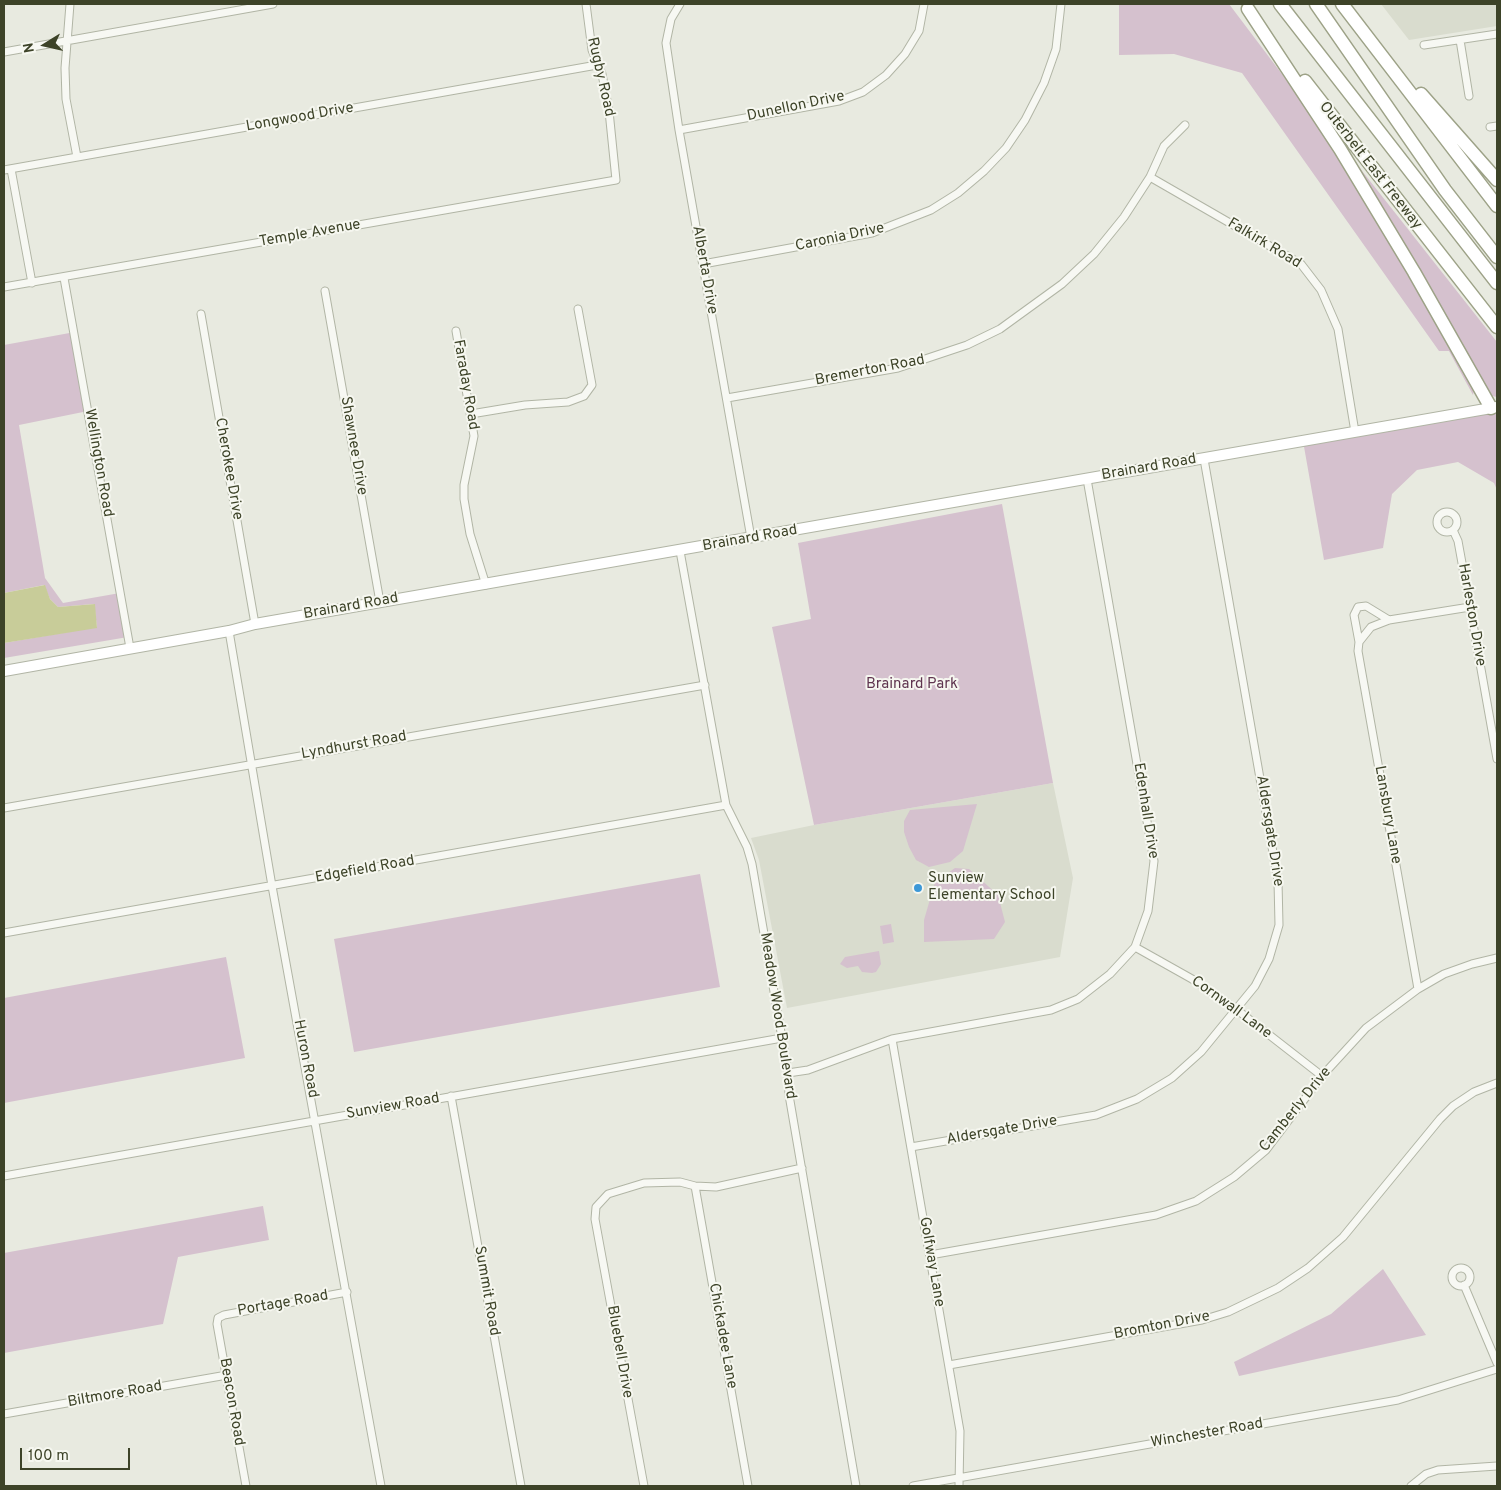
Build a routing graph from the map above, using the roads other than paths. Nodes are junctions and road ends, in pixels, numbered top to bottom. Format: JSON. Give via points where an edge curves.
{"nodes":[{"id":1,"x":70,"y":4,"type":"edge"},
{"id":2,"x":272,"y":4,"type":"edge"},
{"id":3,"x":586,"y":4,"type":"edge"},
{"id":4,"x":680,"y":4,"type":"edge"},
{"id":5,"x":924,"y":4,"type":"edge"},
{"id":6,"x":1062,"y":4,"type":"edge"},
{"id":7,"x":1280,"y":4,"type":"edge"},
{"id":8,"x":1315,"y":4,"type":"edge"},
{"id":9,"x":1246,"y":6,"type":"edge"},
{"id":10,"x":1344,"y":7,"type":"edge"},
{"id":11,"x":1497,"y":34,"type":"edge"},
{"id":12,"x":66,"y":40,"type":"junction"},
{"id":13,"x":1460,"y":40,"type":"junction"},
{"id":14,"x":1424,"y":45,"type":"dead end"},
{"id":15,"x":4,"y":52,"type":"edge"},
{"id":16,"x":597,"y":66,"type":"junction"},
{"id":17,"x":1469,"y":96,"type":"dead end"},
{"id":18,"x":1185,"y":125,"type":"dead end"},
{"id":19,"x":679,"y":130,"type":"junction"},
{"id":20,"x":76,"y":157,"type":"junction"},
{"id":21,"x":7,"y":169,"type":"edge"},
{"id":22,"x":1150,"y":177,"type":"junction"},
{"id":23,"x":616,"y":180,"type":"joint"},
{"id":24,"x":1497,"y":180,"type":"edge"},
{"id":25,"x":1497,"y":206,"type":"edge"},
{"id":26,"x":1497,"y":258,"type":"edge"},
{"id":27,"x":703,"y":264,"type":"junction"},
{"id":28,"x":64,"y":278,"type":"junction"},
{"id":29,"x":32,"y":283,"type":"junction"},
{"id":30,"x":1497,"y":283,"type":"edge"},
{"id":31,"x":4,"y":288,"type":"edge"},
{"id":32,"x":325,"y":291,"type":"dead end"},
{"id":33,"x":578,"y":308,"type":"dead end"},
{"id":34,"x":201,"y":314,"type":"dead end"},
{"id":35,"x":1497,"y":327,"type":"edge"},
{"id":36,"x":456,"y":331,"type":"dead end"},
{"id":37,"x":727,"y":398,"type":"junction"},
{"id":38,"x":1494,"y":408,"type":"edge"},
{"id":39,"x":471,"y":414,"type":"junction"},
{"id":40,"x":1355,"y":432,"type":"junction"},
{"id":41,"x":1204,"y":459,"type":"junction"},
{"id":42,"x":1087,"y":479,"type":"junction"},
{"id":43,"x":1453,"y":530,"type":"dead end"},
{"id":44,"x":751,"y":538,"type":"junction"},
{"id":45,"x":680,"y":551,"type":"junction"},
{"id":46,"x":486,"y":585,"type":"junction"},
{"id":47,"x":380,"y":602,"type":"junction"},
{"id":48,"x":1470,"y":607,"type":"junction"},
{"id":49,"x":1389,"y":620,"type":"junction"},
{"id":50,"x":255,"y":624,"type":"junction"},
{"id":51,"x":229,"y":631,"type":"junction"},
{"id":52,"x":1360,"y":631,"type":"junction"},
{"id":53,"x":130,"y":648,"type":"junction"},
{"id":54,"x":4,"y":671,"type":"edge"},
{"id":55,"x":705,"y":685,"type":"junction"},
{"id":56,"x":1497,"y":759,"type":"edge"},
{"id":57,"x":252,"y":764,"type":"junction"},
{"id":58,"x":726,"y":805,"type":"junction"},
{"id":59,"x":4,"y":808,"type":"edge"},
{"id":60,"x":272,"y":886,"type":"junction"},
{"id":61,"x":4,"y":934,"type":"edge"},
{"id":62,"x":1135,"y":947,"type":"junction"},
{"id":63,"x":1497,"y":958,"type":"edge"},
{"id":64,"x":1418,"y":989,"type":"junction"},
{"id":65,"x":1236,"y":1009,"type":"junction"},
{"id":66,"x":782,"y":1038,"type":"junction"},
{"id":67,"x":892,"y":1039,"type":"junction"},
{"id":68,"x":788,"y":1073,"type":"junction"},
{"id":69,"x":1322,"y":1076,"type":"junction"},
{"id":70,"x":1497,"y":1083,"type":"edge"},
{"id":71,"x":451,"y":1096,"type":"junction"},
{"id":72,"x":316,"y":1121,"type":"junction"},
{"id":73,"x":910,"y":1147,"type":"junction"},
{"id":74,"x":802,"y":1168,"type":"junction"},
{"id":75,"x":4,"y":1176,"type":"edge"},
{"id":76,"x":695,"y":1186,"type":"junction"},
{"id":77,"x":930,"y":1255,"type":"junction"},
{"id":78,"x":1464,"y":1286,"type":"dead end"},
{"id":79,"x":348,"y":1292,"type":"junction"},
{"id":80,"x":218,"y":1318,"type":"joint"},
{"id":81,"x":1497,"y":1363,"type":"edge"},
{"id":82,"x":949,"y":1364,"type":"junction"},
{"id":83,"x":1497,"y":1369,"type":"edge"},
{"id":84,"x":226,"y":1375,"type":"junction"},
{"id":85,"x":4,"y":1414,"type":"edge"},
{"id":86,"x":1497,"y":1466,"type":"edge"},
{"id":87,"x":959,"y":1478,"type":"junction"},
{"id":88,"x":246,"y":1486,"type":"edge"},
{"id":89,"x":381,"y":1486,"type":"edge"},
{"id":90,"x":521,"y":1486,"type":"edge"},
{"id":91,"x":644,"y":1486,"type":"edge"},
{"id":92,"x":748,"y":1486,"type":"edge"},
{"id":93,"x":856,"y":1486,"type":"edge"},
{"id":94,"x":913,"y":1486,"type":"edge"},
{"id":95,"x":959,"y":1486,"type":"edge"},
{"id":96,"x":1411,"y":1486,"type":"edge"}],
"edges":[{"from":1,"to":12,"type":"street"},
{"from":2,"to":12,"type":"street"},
{"from":3,"to":16,"type":"street","name":"Rugby Road"},
{"from":4,"to":19,"type":"street","name":"Alberta Drive","via":[[671,19],[666,43]]},
{"from":5,"to":19,"type":"street","name":"Dunellon Drive","via":[[919,31],[906,54],[863,92],[839,101]]},
{"from":6,"to":27,"type":"street","name":"Caronia Drive","via":[[1056,49],[1044,83],[1025,120],[1006,148],[958,193],[931,210],[872,233]]},
{"from":7,"to":30,"type":"highway"},
{"from":8,"to":26,"type":"highway","via":[[1445,190]]},
{"from":9,"to":35,"type":"highway","name":"Outerbelt East Freeway"},
{"from":9,"to":38,"type":"highway","via":[[1340,149]]},
{"from":10,"to":24,"type":"highway"},
{"from":10,"to":25,"type":"highway"},
{"from":11,"to":13,"type":"street"},
{"from":12,"to":15,"type":"street"},
{"from":12,"to":20,"type":"street","via":[[66,99]]},
{"from":13,"to":14,"type":"street"},
{"from":13,"to":17,"type":"street"},
{"from":16,"to":20,"type":"street","name":"Longwood Drive"},
{"from":16,"to":23,"type":"street","name":"Rugby Road","via":[[602,74],[609,111]]},
{"from":18,"to":22,"type":"street","name":"Bremerton Road","via":[[1164,146]]},
{"from":19,"to":27,"type":"street","name":"Alberta Drive"},
{"from":20,"to":21,"type":"street","name":"Longwood Drive"},
{"from":21,"to":29,"type":"street"},
{"from":22,"to":37,"type":"street","name":"Bremerton Road","via":[[1094,254],[1062,284],[1000,329],[959,348],[898,368]]},
{"from":22,"to":40,"type":"street","name":"Falkirk Road","via":[[1301,264],[1321,290],[1338,328]]},
{"from":23,"to":28,"type":"street","name":"Temple Avenue"},
{"from":27,"to":37,"type":"street","name":"Alberta Drive"},
{"from":28,"to":29,"type":"street","name":"Temple Avenue"},
{"from":28,"to":53,"type":"street","name":"Wellington Road"},
{"from":29,"to":31,"type":"street","name":"Temple Avenue"},
{"from":32,"to":47,"type":"street","name":"Shawnee Drive"},
{"from":33,"to":39,"type":"street","via":[[592,385],[584,396],[568,402]]},
{"from":34,"to":50,"type":"street","name":"Cherokee Drive"},
{"from":36,"to":39,"type":"street","name":"Faraday Road"},
{"from":37,"to":44,"type":"street","name":"Alberta Drive"},
{"from":38,"to":40,"type":"main road","name":"Brainard Road"},
{"from":39,"to":46,"type":"street","name":"Faraday Road","via":[[474,436],[464,499],[470,534]]},
{"from":40,"to":41,"type":"main road","name":"Brainard Road"},
{"from":41,"to":42,"type":"main road","name":"Brainard Road"},
{"from":41,"to":65,"type":"street","name":"Aldersgate Drive","via":[[1278,881],[1279,925],[1269,959],[1255,986]]},
{"from":42,"to":44,"type":"main road","name":"Brainard Road"},
{"from":42,"to":62,"type":"street","name":"Edenhall Drive","via":[[1154,862],[1148,911]]},
{"from":43,"to":48,"type":"street","name":"Harleston Drive","via":[[1458,541]]},
{"from":44,"to":45,"type":"main road","name":"Brainard Road"},
{"from":45,"to":46,"type":"main road","name":"Brainard Road"},
{"from":45,"to":55,"type":"street","name":"Meadow Wood Boulevard"},
{"from":46,"to":47,"type":"main road","name":"Brainard Road"},
{"from":47,"to":50,"type":"main road","name":"Brainard Road"},
{"from":48,"to":49,"type":"street"},
{"from":48,"to":56,"type":"street","name":"Harleston Drive"},
{"from":49,"to":52,"type":"street"},
{"from":49,"to":52,"type":"street","name":"Lansbury Lane","via":[[1370,607],[1358,607],[1354,615]]},
{"from":50,"to":51,"type":"main road","name":"Brainard Road"},
{"from":51,"to":53,"type":"main road","name":"Brainard Road"},
{"from":51,"to":57,"type":"street","name":"Huron Road"},
{"from":52,"to":64,"type":"street","name":"Lansbury Lane","via":[[1360,661]]},
{"from":53,"to":54,"type":"main road","name":"Brainard Road"},
{"from":55,"to":57,"type":"street","name":"Lyndhurst Road"},
{"from":55,"to":58,"type":"street","name":"Meadow Wood Boulevard"},
{"from":57,"to":59,"type":"street","name":"Lyndhurst Road"},
{"from":57,"to":60,"type":"street","name":"Huron Road"},
{"from":58,"to":60,"type":"street","name":"Edgefield Road"},
{"from":58,"to":66,"type":"street","name":"Meadow Wood Boulevard","via":[[752,864]]},
{"from":60,"to":61,"type":"street","name":"Edgefield Road"},
{"from":60,"to":72,"type":"street","name":"Huron Road"},
{"from":62,"to":65,"type":"street","name":"Cornwall Lane","via":[[1192,979]]},
{"from":62,"to":67,"type":"street","name":"Edenhall Drive","via":[[1110,974],[1078,999],[1051,1010]]},
{"from":63,"to":64,"type":"street","name":"Camberly Drive","via":[[1444,974]]},
{"from":64,"to":69,"type":"street","name":"Camberly Drive","via":[[1366,1028]]},
{"from":65,"to":69,"type":"street","name":"Cornwall Lane"},
{"from":65,"to":73,"type":"street","name":"Aldersgate Drive","via":[[1187,1065],[1172,1078],[1137,1098],[1096,1115]]},
{"from":66,"to":68,"type":"street","name":"Meadow Wood Boulevard"},
{"from":66,"to":71,"type":"street","name":"Sunview Road"},
{"from":67,"to":68,"type":"street","name":"Edenhall Drive","via":[[808,1070]]},
{"from":67,"to":73,"type":"street","name":"Golfway Lane"},
{"from":68,"to":74,"type":"street","name":"Meadow Wood Boulevard"},
{"from":69,"to":77,"type":"street","name":"Camberly Drive","via":[[1266,1150],[1234,1177],[1196,1201],[1156,1215]]},
{"from":70,"to":82,"type":"street","name":"Bromton Drive","via":[[1474,1092],[1453,1106],[1343,1237],[1308,1268],[1278,1288],[1228,1312],[1202,1320]]},
{"from":71,"to":72,"type":"street","name":"Sunview Road"},
{"from":71,"to":90,"type":"street","name":"Summit Road"},
{"from":72,"to":75,"type":"street","name":"Sunview Road"},
{"from":72,"to":79,"type":"street","name":"Huron Road"},
{"from":73,"to":77,"type":"street","name":"Golfway Lane"},
{"from":74,"to":76,"type":"street","via":[[716,1187]]},
{"from":74,"to":93,"type":"street","name":"Meadow Wood Boulevard"},
{"from":76,"to":91,"type":"street","name":"Bluebell Drive","via":[[660,1181],[617,1190],[596,1207],[595,1219]]},
{"from":76,"to":92,"type":"street","name":"Chickadee Lane"},
{"from":77,"to":82,"type":"street","name":"Golfway Lane"},
{"from":78,"to":81,"type":"street"},
{"from":79,"to":80,"type":"street","name":"Portage Road"},
{"from":79,"to":89,"type":"street","name":"Huron Road"},
{"from":80,"to":84,"type":"street","name":"Beacon Road"},
{"from":82,"to":87,"type":"street","name":"Golfway Lane","via":[[960,1431]]},
{"from":83,"to":87,"type":"street","name":"Winchester Road","via":[[1398,1400]]},
{"from":84,"to":85,"type":"street","name":"Biltmore Road"},
{"from":84,"to":88,"type":"street","name":"Beacon Road"},
{"from":86,"to":96,"type":"street","via":[[1438,1470],[1426,1474]]},
{"from":87,"to":94,"type":"street","name":"Winchester Road"},
{"from":87,"to":95,"type":"street","name":"Golfway Lane"}]}
